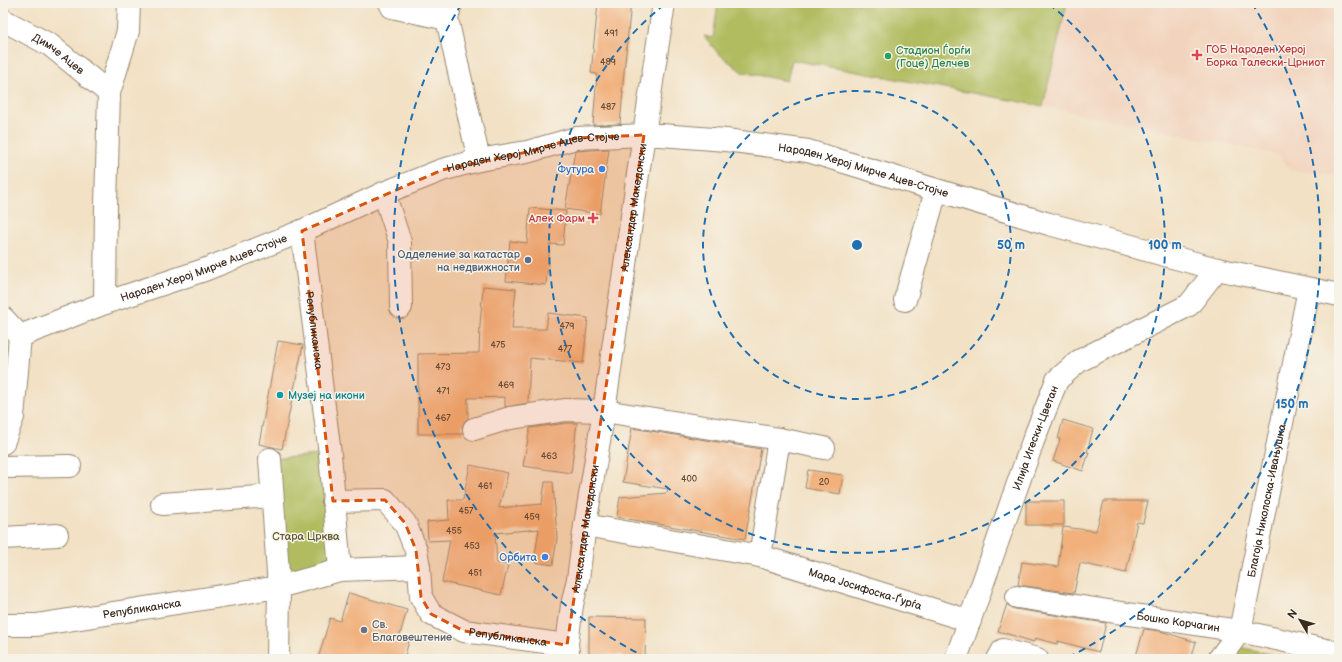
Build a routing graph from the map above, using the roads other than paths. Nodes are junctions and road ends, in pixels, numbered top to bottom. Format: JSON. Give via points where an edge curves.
{"nodes":[{"id":1,"x":129,"y":3,"type":"edge"},
{"id":2,"x":390,"y":3,"type":"edge"},
{"id":3,"x":664,"y":3,"type":"edge"},
{"id":4,"x":449,"y":11,"type":"edge"},
{"id":5,"x":3,"y":20,"type":"edge"},
{"id":6,"x":109,"y":93,"type":"junction"},
{"id":7,"x":644,"y":135,"type":"junction"},
{"id":8,"x":479,"y":160,"type":"junction"},
{"id":9,"x":936,"y":190,"type":"junction"},
{"id":10,"x":384,"y":193,"type":"junction"},
{"id":11,"x":302,"y":231,"type":"junction"},
{"id":12,"x":1217,"y":269,"type":"junction"},
{"id":13,"x":1309,"y":289,"type":"junction"},
{"id":14,"x":1339,"y":295,"type":"edge"},
{"id":15,"x":905,"y":300,"type":"dead end"},
{"id":16,"x":105,"y":303,"type":"junction"},
{"id":17,"x":401,"y":307,"type":"dead end"},
{"id":18,"x":3,"y":318,"type":"edge"},
{"id":19,"x":20,"y":336,"type":"junction"},
{"id":20,"x":604,"y":411,"type":"junction"},
{"id":21,"x":474,"y":429,"type":"dead end"},
{"id":22,"x":779,"y":439,"type":"junction"},
{"id":23,"x":3,"y":443,"type":"edge"},
{"id":24,"x":824,"y":448,"type":"dead end"},
{"id":25,"x":270,"y":459,"type":"dead end"},
{"id":26,"x":70,"y":466,"type":"dead end"},
{"id":27,"x":3,"y":467,"type":"edge"},
{"id":28,"x":272,"y":496,"type":"junction"},
{"id":29,"x":333,"y":501,"type":"junction"},
{"id":30,"x":162,"y":504,"type":"dead end"},
{"id":31,"x":585,"y":525,"type":"junction"},
{"id":32,"x":57,"y":535,"type":"dead end"},
{"id":33,"x":3,"y":538,"type":"edge"},
{"id":34,"x":760,"y":556,"type":"junction"},
{"id":35,"x":419,"y":567,"type":"junction"},
{"id":36,"x":340,"y":570,"type":"junction"},
{"id":37,"x":279,"y":587,"type":"junction"},
{"id":38,"x":1017,"y":597,"type":"dead end"},
{"id":39,"x":970,"y":621,"type":"junction"},
{"id":40,"x":3,"y":625,"type":"edge"},
{"id":41,"x":1240,"y":630,"type":"junction"},
{"id":42,"x":1339,"y":653,"type":"edge"},
{"id":43,"x":567,"y":654,"type":"edge"},
{"id":44,"x":278,"y":659,"type":"edge"},
{"id":45,"x":956,"y":659,"type":"edge"},
{"id":46,"x":998,"y":659,"type":"edge"},
{"id":47,"x":1037,"y":659,"type":"edge"},
{"id":48,"x":1219,"y":659,"type":"edge"}],
"edges":[{"from":1,"to":6,"type":"street","via":[[128,31]]},
{"from":2,"to":4,"type":"street","via":[[392,7]]},
{"from":3,"to":7,"type":"street","name":"Александар Македонски"},
{"from":4,"to":8,"type":"street"},
{"from":5,"to":6,"type":"street","name":"Димче Ацев","via":[[50,45]]},
{"from":6,"to":16,"type":"street"},
{"from":7,"to":8,"type":"street","name":"Народен Херој Мирче Ацев-Стојче","via":[[576,138],[527,152]]},
{"from":7,"to":9,"type":"street","name":"Народен Херој Мирче Ацев-Стојче","via":[[726,140],[808,151]]},
{"from":7,"to":20,"type":"street","name":"Александар Македонски"},
{"from":8,"to":10,"type":"street","name":"Народен Херој Мирче Ацев-Стојче","via":[[442,170]]},
{"from":9,"to":12,"type":"street","name":"Народен Херој Мирче Ацев-Стојче","via":[[1049,224]]},
{"from":9,"to":15,"type":"street"},
{"from":10,"to":11,"type":"street","name":"Народен Херој Мирче Ацев-Стојче"},
{"from":10,"to":17,"type":"street","via":[[400,242]]},
{"from":11,"to":16,"type":"street","name":"Народен Херој Мирче Ацев-Стојче","via":[[204,270]]},
{"from":11,"to":29,"type":"street","name":"Републиканска","via":[[330,454]]},
{"from":12,"to":13,"type":"street","name":"Народен Херој Мирче Ацев-Стојче"},
{"from":12,"to":39,"type":"street","name":"Илија Игески-Цветан","via":[[1189,305],[1079,361],[1057,380]]},
{"from":13,"to":14,"type":"street","name":"Народен Херој Мирче Ацев-Стојче"},
{"from":13,"to":41,"type":"street","name":"Благоја Николоска-Ивањушка"},
{"from":16,"to":19,"type":"street","name":"Народен Херој Мирче Ацев-Стојче"},
{"from":18,"to":19,"type":"street"},
{"from":19,"to":23,"type":"street","via":[[13,417]]},
{"from":20,"to":21,"type":"street","via":[[566,410],[510,418]]},
{"from":20,"to":22,"type":"street"},
{"from":20,"to":31,"type":"street","name":"Александар Македонски"},
{"from":22,"to":24,"type":"street"},
{"from":22,"to":34,"type":"street"},
{"from":25,"to":28,"type":"street"},
{"from":26,"to":27,"type":"street"},
{"from":28,"to":30,"type":"street"},
{"from":28,"to":37,"type":"street"},
{"from":29,"to":35,"type":"street","name":"Републиканска","via":[[384,500],[405,523],[416,550]]},
{"from":29,"to":36,"type":"street","name":"Републиканска"},
{"from":31,"to":34,"type":"street","name":"Мара Јосифоска-Ѓурѓа"},
{"from":31,"to":43,"type":"street","name":"Александар Македонски"},
{"from":32,"to":33,"type":"street"},
{"from":34,"to":39,"type":"street","name":"Мара Јосифоска-Ѓурѓа"},
{"from":35,"to":36,"type":"street","name":"Републиканска"},
{"from":35,"to":43,"type":"street","name":"Републиканска","via":[[421,597],[431,614],[464,631]]},
{"from":36,"to":37,"type":"street","name":"Републиканска"},
{"from":37,"to":40,"type":"street","name":"Републиканска","via":[[36,625]]},
{"from":37,"to":44,"type":"street"},
{"from":38,"to":41,"type":"street","name":"Бошко Корчагин"},
{"from":39,"to":45,"type":"street","name":"Илија Игески-Цветан"},
{"from":41,"to":42,"type":"street","name":"Бошко Корчагин"},
{"from":41,"to":48,"type":"street","name":"Благоја Николоска-Ивањушка"},
{"from":46,"to":47,"type":"street","via":[[1003,650]]}]}
